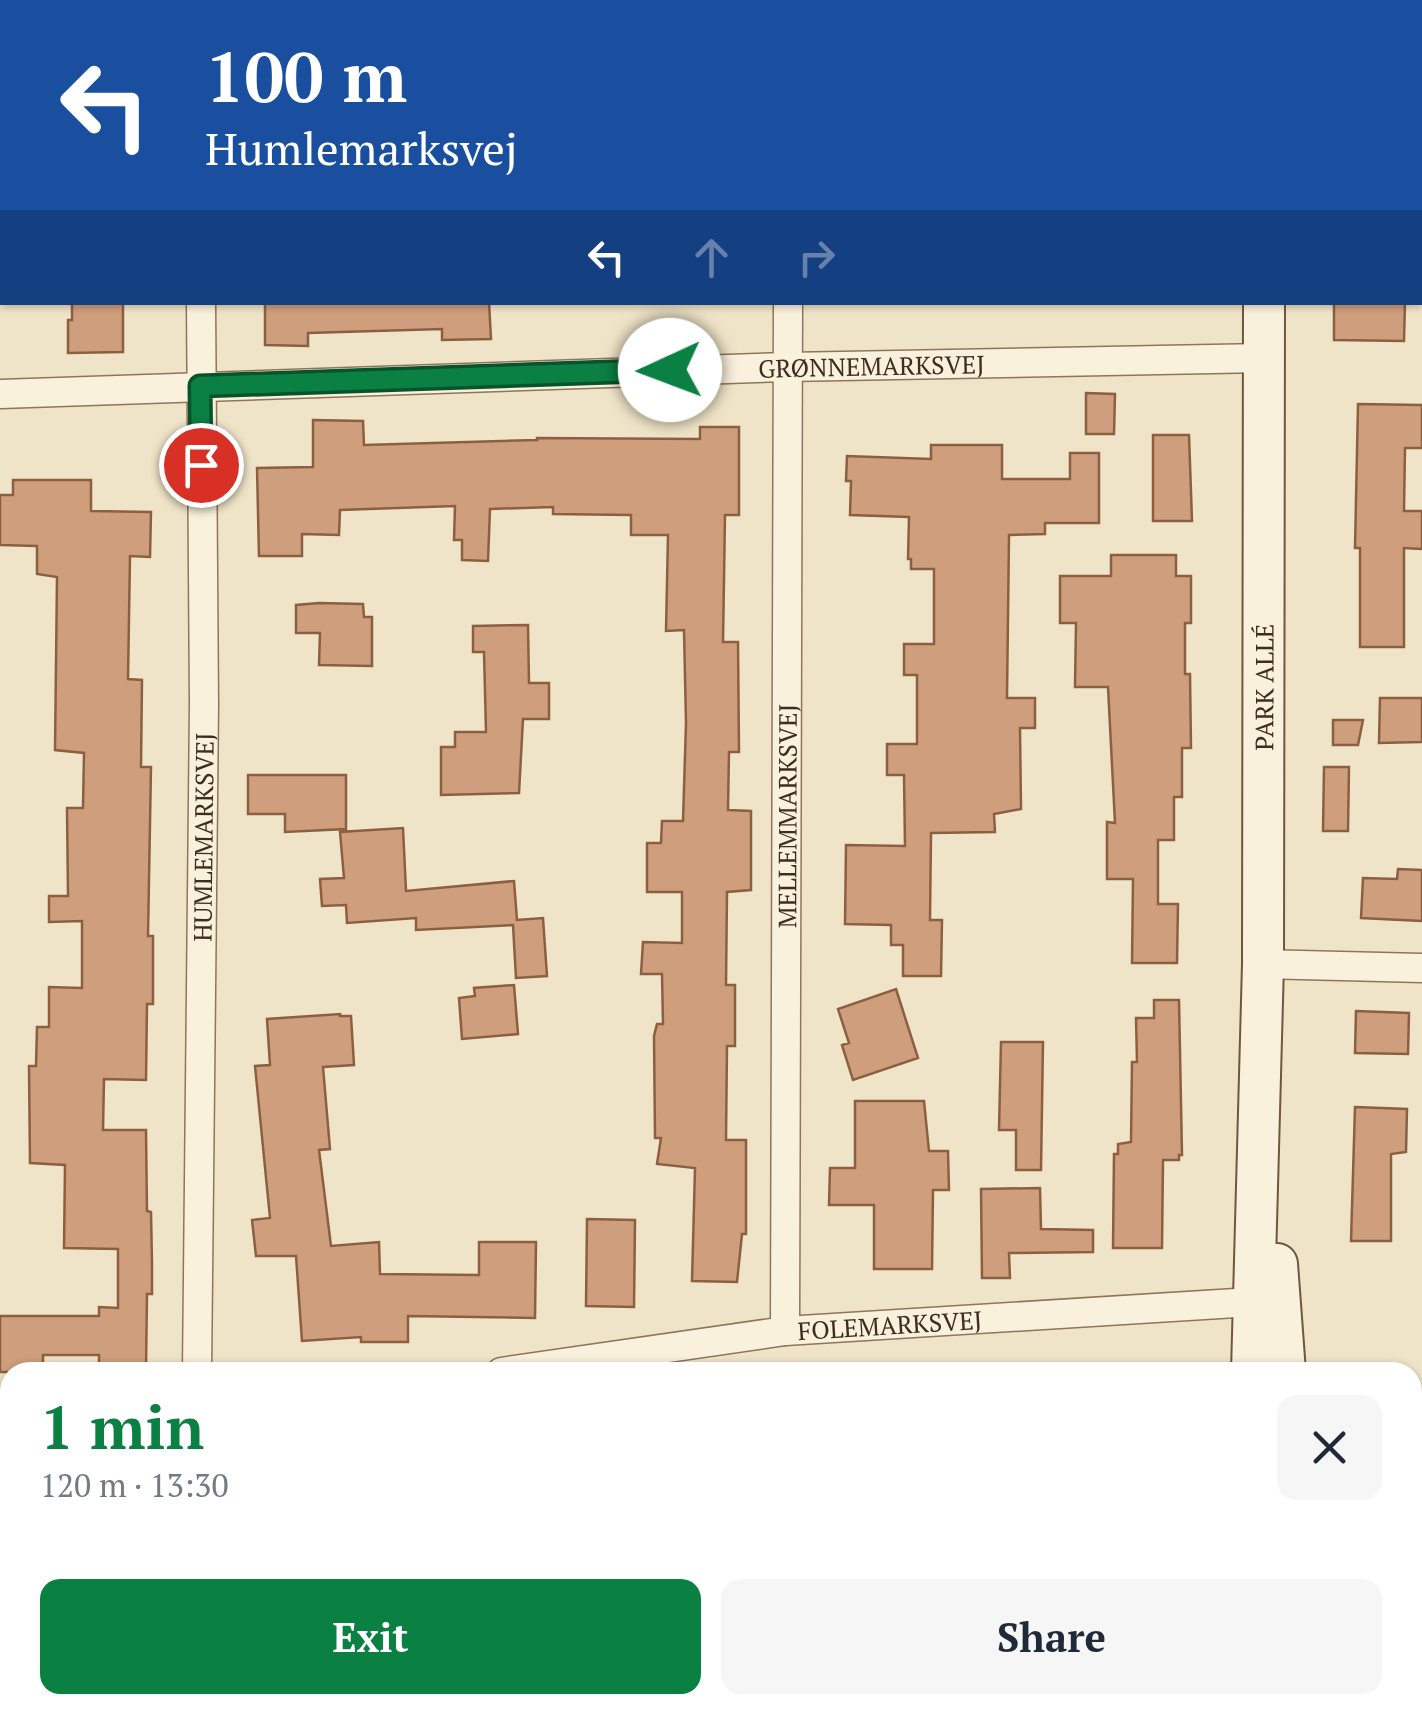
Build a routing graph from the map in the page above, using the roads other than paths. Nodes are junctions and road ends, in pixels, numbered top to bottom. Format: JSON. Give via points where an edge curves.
{"nodes":[{"id":1,"x":201,"y":305,"type":"edge"},
{"id":2,"x":788,"y":305,"type":"edge"},
{"id":3,"x":1264,"y":305,"type":"edge"},
{"id":4,"x":1264,"y":358,"type":"junction"},
{"id":5,"x":787,"y":367,"type":"junction"},
{"id":6,"x":200,"y":386,"type":"junction"},
{"id":7,"x":0,"y":394,"type":"edge"},
{"id":8,"x":1263,"y":964,"type":"junction"},
{"id":9,"x":1422,"y":968,"type":"edge"},
{"id":10,"x":1267,"y":1301,"type":"junction"},
{"id":11,"x":785,"y":1331,"type":"junction"},
{"id":12,"x":197,"y":1362,"type":"edge"},
{"id":13,"x":570,"y":1362,"type":"edge"},
{"id":14,"x":1254,"y":1362,"type":"edge"},
{"id":15,"x":1282,"y":1362,"type":"edge"}],
"edges":[{"from":1,"to":6,"type":"street","name":"HUMLEMARKSVEJ"},
{"from":2,"to":5,"type":"street","name":"MELLEMMARKSVEJ"},
{"from":3,"to":4,"type":"street","name":"PARK ALLÉ"},
{"from":4,"to":5,"type":"street","name":"GRØNNEMARKSVEJ"},
{"from":4,"to":8,"type":"street","name":"PARK ALLÉ"},
{"from":5,"to":6,"type":"street","name":"GRØNNEMARKSVEJ"},
{"from":5,"to":11,"type":"street","name":"MELLEMMARKSVEJ"},
{"from":6,"to":7,"type":"street","name":"GRØNNEMARKSVEJ"},
{"from":6,"to":12,"type":"street","name":"HUMLEMARKSVEJ"},
{"from":8,"to":9,"type":"street"},
{"from":8,"to":10,"type":"street","name":"PARK ALLÉ"},
{"from":10,"to":11,"type":"street","name":"FOLEMARKSVEJ"},
{"from":10,"to":14,"type":"street","name":"PARK ALLÉ"},
{"from":10,"to":15,"type":"street","name":"PARK ALLÉ"},
{"from":11,"to":13,"type":"street","name":"FOLEMARKSVEJ"}]}
